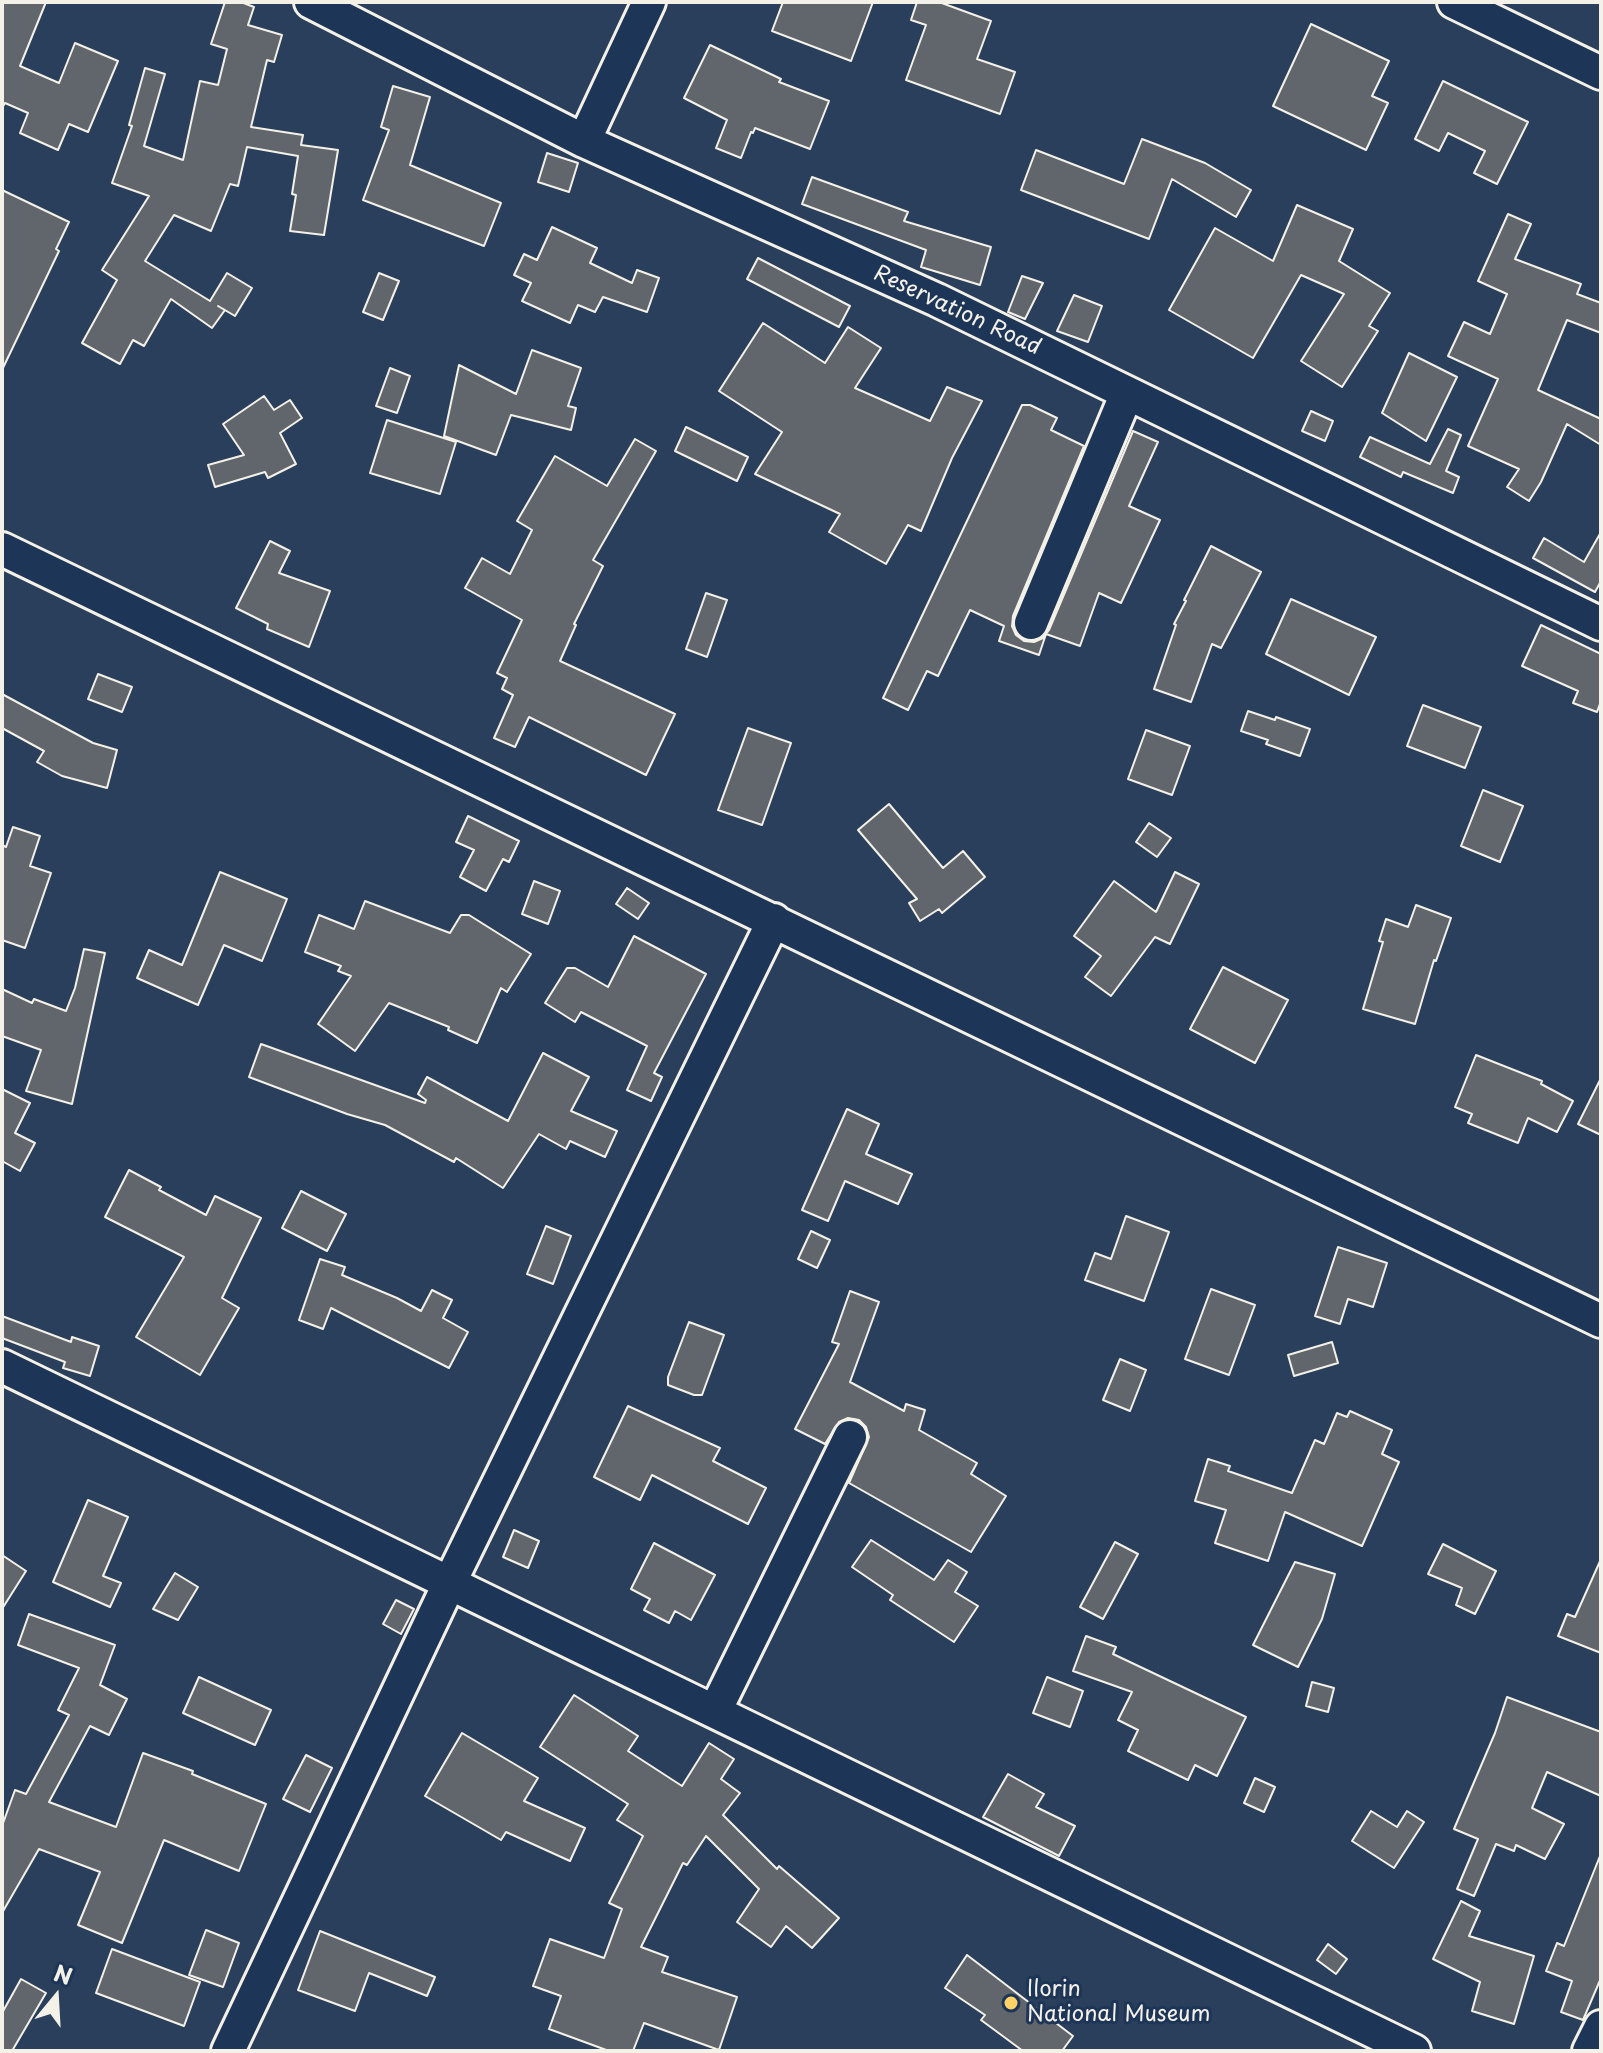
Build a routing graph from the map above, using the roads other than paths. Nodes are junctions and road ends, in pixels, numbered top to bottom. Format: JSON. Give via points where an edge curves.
{"nodes":[{"id":1,"x":311,"y":2,"type":"edge"},
{"id":2,"x":649,"y":2,"type":"edge"},
{"id":3,"x":1454,"y":2,"type":"edge"},
{"id":4,"x":1601,"y":73,"type":"edge"},
{"id":5,"x":584,"y":141,"type":"junction"},
{"id":6,"x":1127,"y":393,"type":"junction"},
{"id":7,"x":2,"y":549,"type":"edge"},
{"id":8,"x":1031,"y":623,"type":"dead end"},
{"id":9,"x":1601,"y":624,"type":"edge"},
{"id":10,"x":774,"y":920,"type":"junction"},
{"id":11,"x":1601,"y":1321,"type":"edge"},
{"id":12,"x":2,"y":1366,"type":"edge"},
{"id":13,"x":850,"y":1437,"type":"dead end"},
{"id":14,"x":449,"y":1584,"type":"junction"},
{"id":15,"x":715,"y":1711,"type":"junction"},
{"id":16,"x":1601,"y":2027,"type":"edge"},
{"id":17,"x":228,"y":2051,"type":"edge"},
{"id":18,"x":1414,"y":2051,"type":"edge"},
{"id":19,"x":1589,"y":2051,"type":"edge"}],
"edges":[{"from":1,"to":5,"type":"street","name":"Reservation Road"},
{"from":2,"to":5,"type":"street"},
{"from":3,"to":4,"type":"street"},
{"from":5,"to":6,"type":"street","name":"Reservation Road","via":[[937,300]]},
{"from":6,"to":8,"type":"street"},
{"from":6,"to":9,"type":"street","name":"Reservation Road"},
{"from":7,"to":10,"type":"street"},
{"from":10,"to":11,"type":"street"},
{"from":10,"to":14,"type":"street"},
{"from":12,"to":14,"type":"street"},
{"from":13,"to":15,"type":"street"},
{"from":14,"to":15,"type":"street"},
{"from":14,"to":17,"type":"street"},
{"from":15,"to":18,"type":"street"},
{"from":16,"to":19,"type":"street"}]}
